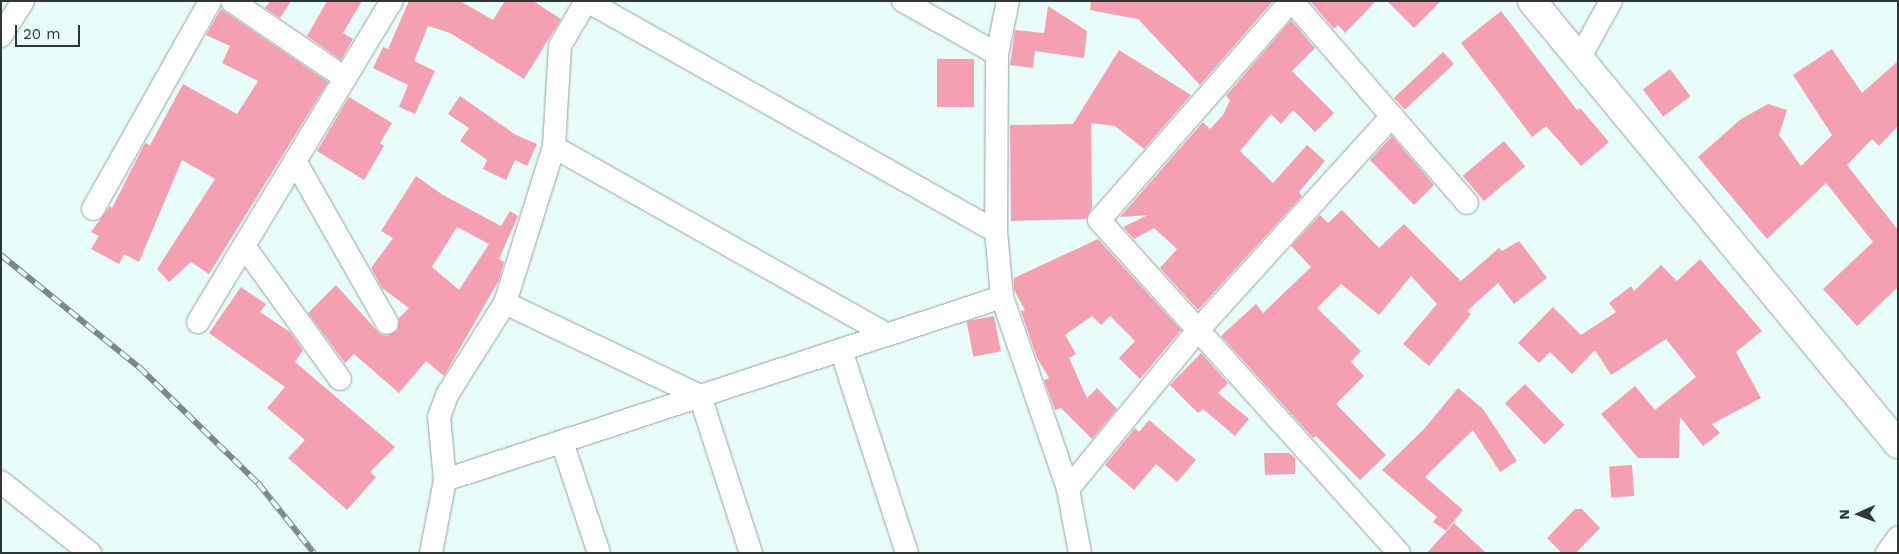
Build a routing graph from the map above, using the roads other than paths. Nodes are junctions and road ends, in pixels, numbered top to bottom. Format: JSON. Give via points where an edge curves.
{"nodes":[{"id":1,"x":23,"y":1,"type":"edge"},
{"id":2,"x":210,"y":1,"type":"edge"},
{"id":3,"x":232,"y":1,"type":"edge"},
{"id":4,"x":392,"y":1,"type":"edge"},
{"id":5,"x":586,"y":1,"type":"edge"},
{"id":6,"x":903,"y":1,"type":"edge"},
{"id":7,"x":1008,"y":1,"type":"edge"},
{"id":8,"x":1291,"y":1,"type":"edge"},
{"id":9,"x":1532,"y":1,"type":"edge"},
{"id":10,"x":1611,"y":1,"type":"edge"},
{"id":11,"x":1,"y":36,"type":"edge"},
{"id":12,"x":996,"y":54,"type":"junction"},
{"id":13,"x":1580,"y":57,"type":"junction"},
{"id":14,"x":345,"y":78,"type":"junction"},
{"id":15,"x":1392,"y":116,"type":"junction"},
{"id":16,"x":554,"y":147,"type":"junction"},
{"id":17,"x":295,"y":161,"type":"junction"},
{"id":18,"x":1467,"y":203,"type":"dead end"},
{"id":19,"x":93,"y":209,"type":"dead end"},
{"id":20,"x":996,"y":231,"type":"junction"},
{"id":21,"x":244,"y":246,"type":"junction"},
{"id":22,"x":1002,"y":297,"type":"junction"},
{"id":23,"x":505,"y":303,"type":"junction"},
{"id":24,"x":198,"y":322,"type":"dead end"},
{"id":25,"x":387,"y":322,"type":"dead end"},
{"id":26,"x":1198,"y":330,"type":"junction"},
{"id":27,"x":887,"y":335,"type":"junction"},
{"id":28,"x":840,"y":350,"type":"junction"},
{"id":29,"x":340,"y":379,"type":"dead end"},
{"id":30,"x":700,"y":396,"type":"junction"},
{"id":31,"x":562,"y":442,"type":"junction"},
{"id":32,"x":1898,"y":444,"type":"edge"},
{"id":33,"x":445,"y":480,"type":"junction"},
{"id":34,"x":1,"y":482,"type":"edge"},
{"id":35,"x":1068,"y":489,"type":"junction"},
{"id":36,"x":1898,"y":538,"type":"edge"},
{"id":37,"x":90,"y":553,"type":"edge"},
{"id":38,"x":431,"y":553,"type":"edge"},
{"id":39,"x":599,"y":553,"type":"edge"},
{"id":40,"x":751,"y":553,"type":"edge"},
{"id":41,"x":907,"y":553,"type":"edge"},
{"id":42,"x":1080,"y":553,"type":"edge"},
{"id":43,"x":1399,"y":553,"type":"edge"},
{"id":44,"x":1887,"y":553,"type":"edge"}],
"edges":[{"from":1,"to":11,"type":"street"},
{"from":2,"to":19,"type":"street"},
{"from":3,"to":14,"type":"street"},
{"from":4,"to":14,"type":"street"},
{"from":5,"to":16,"type":"street","via":[[560,46]]},
{"from":5,"to":20,"type":"street"},
{"from":6,"to":12,"type":"street"},
{"from":7,"to":12,"type":"street"},
{"from":8,"to":15,"type":"street"},
{"from":8,"to":26,"type":"street","via":[[1100,220]]},
{"from":9,"to":13,"type":"main road"},
{"from":10,"to":13,"type":"street"},
{"from":12,"to":20,"type":"street"},
{"from":13,"to":32,"type":"main road"},
{"from":14,"to":17,"type":"street"},
{"from":15,"to":18,"type":"street"},
{"from":15,"to":26,"type":"street"},
{"from":16,"to":23,"type":"street"},
{"from":16,"to":27,"type":"street"},
{"from":17,"to":21,"type":"street"},
{"from":17,"to":25,"type":"street"},
{"from":20,"to":22,"type":"street"},
{"from":21,"to":24,"type":"street"},
{"from":21,"to":29,"type":"street"},
{"from":22,"to":27,"type":"street"},
{"from":22,"to":35,"type":"street"},
{"from":23,"to":30,"type":"street"},
{"from":23,"to":33,"type":"street","via":[[447,395],[439,417]]},
{"from":26,"to":35,"type":"street"},
{"from":26,"to":43,"type":"street"},
{"from":27,"to":28,"type":"street"},
{"from":28,"to":30,"type":"street"},
{"from":28,"to":41,"type":"street"},
{"from":30,"to":31,"type":"street"},
{"from":30,"to":40,"type":"street"},
{"from":31,"to":33,"type":"street"},
{"from":31,"to":39,"type":"street"},
{"from":33,"to":38,"type":"street"},
{"from":34,"to":37,"type":"street"},
{"from":35,"to":42,"type":"street"},
{"from":36,"to":44,"type":"street"}]}
